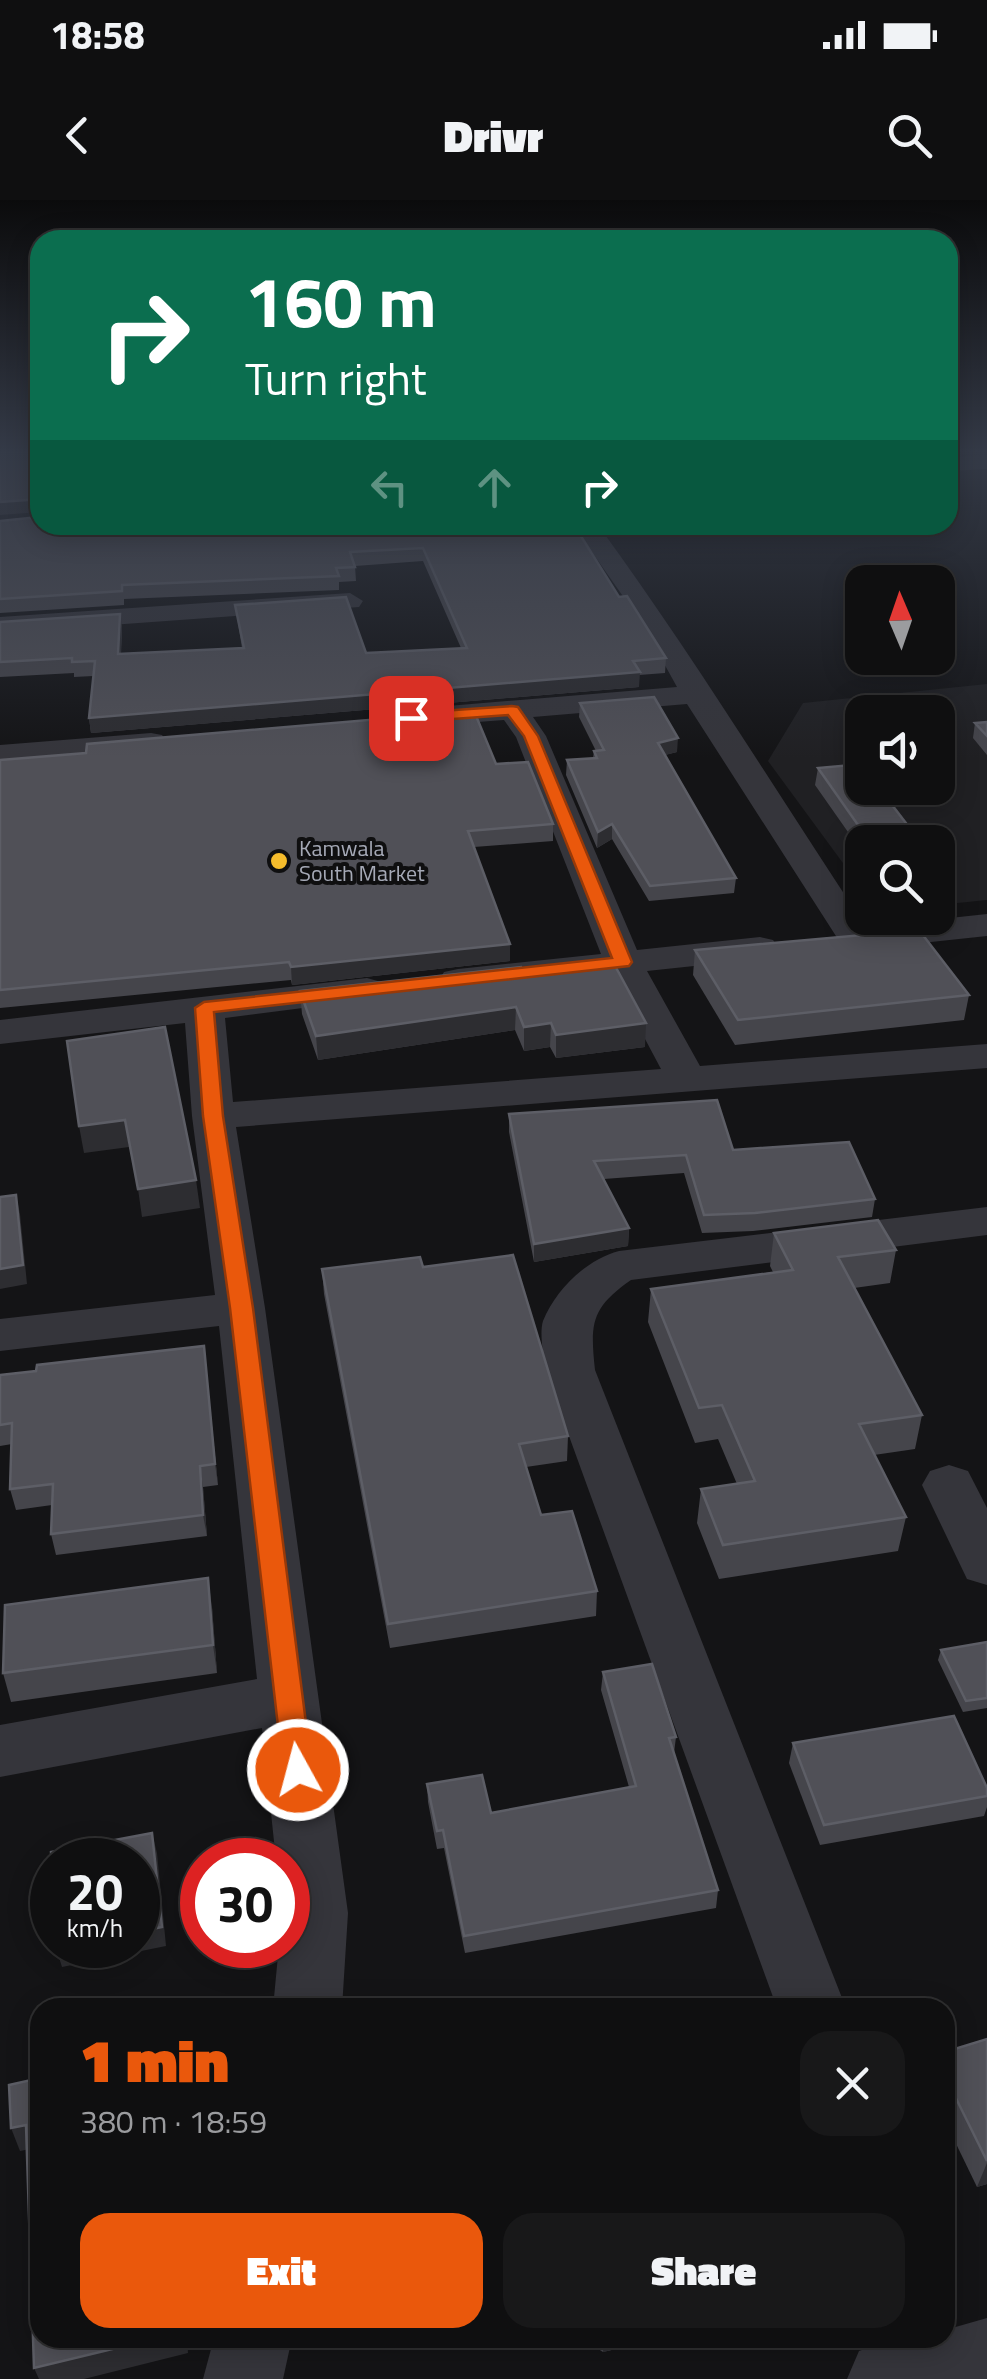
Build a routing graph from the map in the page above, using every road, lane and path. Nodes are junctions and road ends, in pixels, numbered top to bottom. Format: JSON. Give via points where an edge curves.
{"nodes":[{"id":1,"x":606,"y":555,"type":"edge"},
{"id":2,"x":350,"y":601,"type":"edge"},
{"id":3,"x":0,"y":625,"type":"edge"},
{"id":4,"x":696,"y":694,"type":"junction"},
{"id":5,"x":512,"y":710,"type":"junction"},
{"id":6,"x":378,"y":720,"type":"edge"},
{"id":7,"x":189,"y":738,"type":"edge"},
{"id":8,"x":0,"y":754,"type":"edge"},
{"id":9,"x":987,"y":926,"type":"edge"},
{"id":10,"x":856,"y":939,"type":"junction"},
{"id":11,"x":623,"y":962,"type":"junction"},
{"id":12,"x":204,"y":1008,"type":"junction"},
{"id":13,"x":0,"y":1032,"type":"edge"},
{"id":14,"x":987,"y":1056,"type":"edge"},
{"id":15,"x":686,"y":1078,"type":"junction"},
{"id":16,"x":213,"y":1116,"type":"junction"},
{"id":17,"x":987,"y":1221,"type":"edge"},
{"id":18,"x":241,"y":1308,"type":"junction"},
{"id":19,"x":0,"y":1336,"type":"edge"},
{"id":20,"x":948,"y":1485,"type":"dead end"},
{"id":21,"x":987,"y":1564,"type":"edge"},
{"id":22,"x":288,"y":1698,"type":"junction"},
{"id":23,"x":0,"y":1751,"type":"edge"},
{"id":24,"x":308,"y":1998,"type":"edge"},
{"id":25,"x":808,"y":1998,"type":"edge"},
{"id":26,"x":251,"y":2348,"type":"edge"},
{"id":27,"x":243,"y":2379,"type":"edge"}],
"edges":[{"from":1,"to":4,"type":"street"},
{"from":2,"to":3,"type":"street"},
{"from":4,"to":5,"type":"street"},
{"from":4,"to":10,"type":"street"},
{"from":5,"to":6,"type":"street"},
{"from":5,"to":11,"type":"street","via":[[531,736]]},
{"from":7,"to":8,"type":"street"},
{"from":9,"to":10,"type":"street"},
{"from":10,"to":11,"type":"street"},
{"from":11,"to":12,"type":"street"},
{"from":11,"to":15,"type":"street"},
{"from":12,"to":13,"type":"street"},
{"from":12,"to":16,"type":"street"},
{"from":14,"to":15,"type":"street"},
{"from":15,"to":16,"type":"street"},
{"from":16,"to":18,"type":"street"},
{"from":17,"to":25,"type":"street","via":[[619,1266],[593,1284],[566,1324],[570,1370]]},
{"from":18,"to":19,"type":"street"},
{"from":18,"to":22,"type":"street"},
{"from":20,"to":21,"type":"street"},
{"from":22,"to":23,"type":"street"},
{"from":22,"to":24,"type":"street","via":[[316,1913]]},
{"from":26,"to":27,"type":"street"}]}
